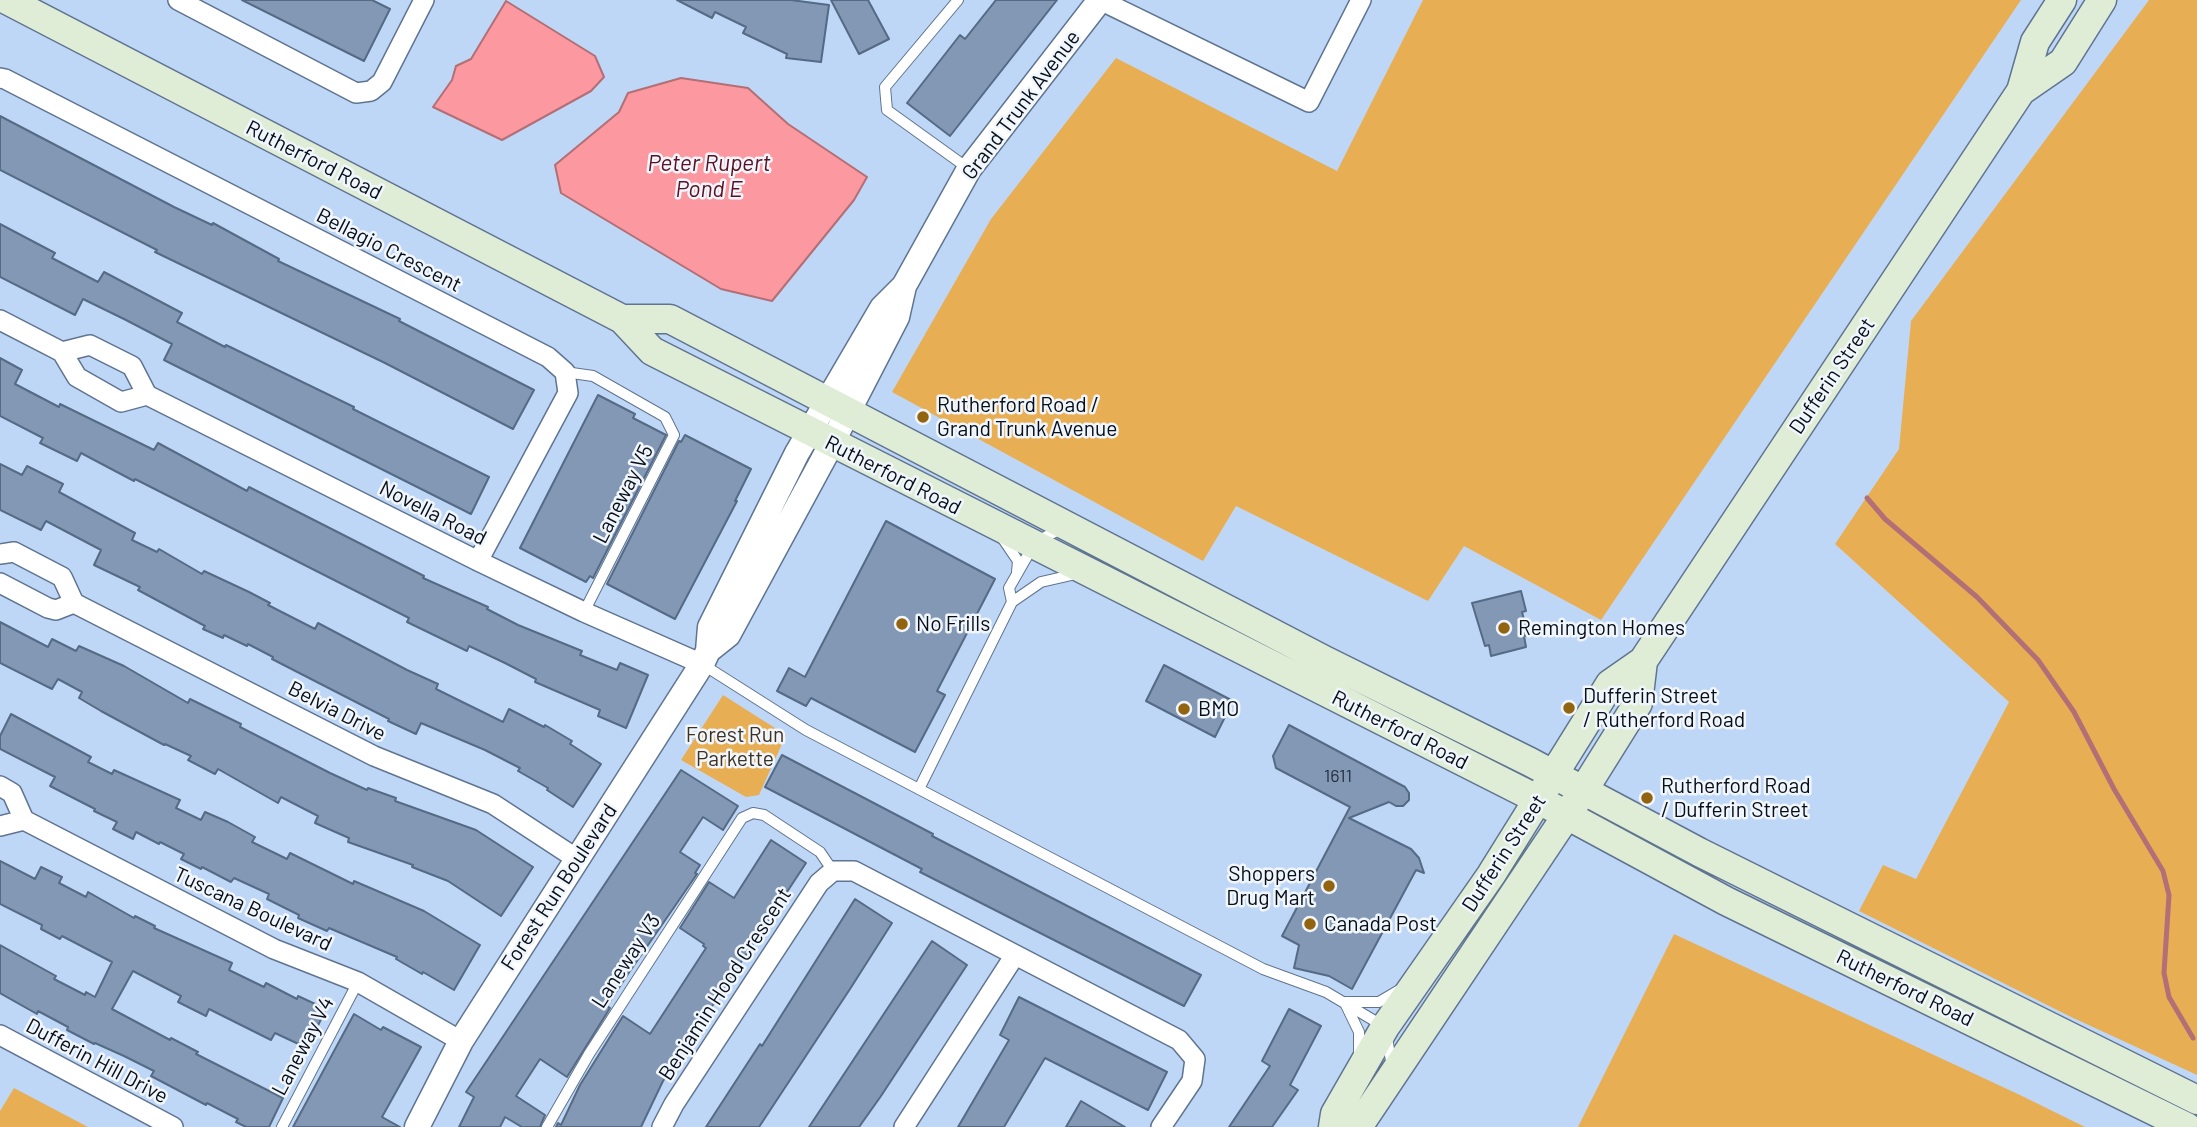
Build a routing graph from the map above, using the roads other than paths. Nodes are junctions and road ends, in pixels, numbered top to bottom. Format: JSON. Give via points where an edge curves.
{"nodes":[{"id":1,"x":7,"y":0,"type":"edge"},
{"id":2,"x":424,"y":0,"type":"edge"},
{"id":3,"x":958,"y":0,"type":"edge"},
{"id":4,"x":1100,"y":0,"type":"edge"},
{"id":5,"x":1361,"y":0,"type":"edge"},
{"id":6,"x":2063,"y":0,"type":"edge"},
{"id":7,"x":2102,"y":0,"type":"edge"},
{"id":8,"x":183,"y":1,"type":"edge"},
{"id":9,"x":0,"y":78,"type":"edge"},
{"id":10,"x":2021,"y":91,"type":"junction"},
{"id":11,"x":969,"y":169,"type":"junction"},
{"id":12,"x":622,"y":319,"type":"junction"},
{"id":13,"x":0,"y":320,"type":"edge"},
{"id":14,"x":62,"y":352,"type":"junction"},
{"id":15,"x":565,"y":372,"type":"junction"},
{"id":16,"x":147,"y":395,"type":"junction"},
{"id":17,"x":838,"y":406,"type":"junction"},
{"id":18,"x":821,"y":438,"type":"junction"},
{"id":19,"x":995,"y":526,"type":"junction"},
{"id":20,"x":1067,"y":526,"type":"junction"},
{"id":21,"x":1033,"y":546,"type":"junction"},
{"id":22,"x":0,"y":554,"type":"edge"},
{"id":23,"x":478,"y":561,"type":"junction"},
{"id":24,"x":1017,"y":575,"type":"junction"},
{"id":25,"x":1091,"y":575,"type":"junction"},
{"id":26,"x":0,"y":583,"type":"edge"},
{"id":27,"x":1012,"y":602,"type":"junction"},
{"id":28,"x":74,"y":603,"type":"junction"},
{"id":29,"x":584,"y":612,"type":"junction"},
{"id":30,"x":705,"y":657,"type":"junction"},
{"id":31,"x":1643,"y":661,"type":"junction"},
{"id":32,"x":1555,"y":775,"type":"junction"},
{"id":33,"x":0,"y":786,"type":"edge"},
{"id":34,"x":919,"y":789,"type":"junction"},
{"id":35,"x":1583,"y":790,"type":"junction"},
{"id":36,"x":1539,"y":800,"type":"junction"},
{"id":37,"x":1566,"y":816,"type":"junction"},
{"id":38,"x":24,"y":820,"type":"junction"},
{"id":39,"x":0,"y":826,"type":"edge"},
{"id":40,"x":578,"y":859,"type":"junction"},
{"id":41,"x":833,"y":871,"type":"junction"},
{"id":42,"x":1015,"y":955,"type":"junction"},
{"id":43,"x":1419,"y":978,"type":"junction"},
{"id":44,"x":358,"y":982,"type":"junction"},
{"id":45,"x":1345,"y":1002,"type":"junction"},
{"id":46,"x":1385,"y":1027,"type":"junction"},
{"id":47,"x":0,"y":1035,"type":"edge"},
{"id":48,"x":461,"y":1041,"type":"junction"},
{"id":49,"x":1359,"y":1073,"type":"junction"},
{"id":50,"x":1393,"y":1074,"type":"junction"},
{"id":51,"x":2197,"y":1100,"type":"edge"},
{"id":52,"x":173,"y":1127,"type":"edge"},
{"id":53,"x":282,"y":1127,"type":"edge"},
{"id":54,"x":417,"y":1127,"type":"edge"},
{"id":55,"x":547,"y":1127,"type":"edge"},
{"id":56,"x":662,"y":1127,"type":"edge"},
{"id":57,"x":904,"y":1127,"type":"edge"},
{"id":58,"x":1161,"y":1127,"type":"edge"},
{"id":59,"x":1334,"y":1127,"type":"edge"},
{"id":60,"x":1353,"y":1127,"type":"edge"},
{"id":61,"x":2187,"y":1127,"type":"edge"}],
"edges":[{"from":1,"to":12,"type":"main road","name":"Rutherford Road"},
{"from":2,"to":8,"type":"street","via":[[383,82],[371,91],[356,93]]},
{"from":3,"to":11,"type":"lane","via":[[885,87],[887,110]]},
{"from":4,"to":5,"type":"street","via":[[1309,102]]},
{"from":4,"to":11,"type":"street","name":"Grand Trunk Avenue"},
{"from":6,"to":10,"type":"main road","name":"Dufferin Street","via":[[2035,42]]},
{"from":7,"to":10,"type":"main road","name":"Dufferin Street","via":[[2063,62]]},
{"from":9,"to":15,"type":"street","name":"Bellagio Crescent","via":[[548,357]]},
{"from":10,"to":31,"type":"main road","name":"Dufferin Street"},
{"from":11,"to":17,"type":"street","name":"Grand Trunk Avenue","via":[[904,286],[897,317]]},
{"from":12,"to":17,"type":"main road","name":"Rutherford Road","via":[[670,319]]},
{"from":12,"to":18,"type":"main road","name":"Rutherford Road","via":[[652,351]]},
{"from":13,"to":14,"type":"street"},
{"from":14,"to":16,"type":"street","via":[[77,377],[121,402]]},
{"from":14,"to":16,"type":"street","via":[[90,345],[132,366]]},
{"from":15,"to":23,"type":"street","via":[[568,393]]},
{"from":15,"to":29,"type":"lane","name":"Laneway V5","via":[[593,376],[665,416],[674,435]]},
{"from":16,"to":23,"type":"street","name":"Novella Road"},
{"from":17,"to":18,"type":"street","name":"Grand Trunk Avenue"},
{"from":17,"to":20,"type":"main road","name":"Rutherford Road"},
{"from":18,"to":19,"type":"main road","name":"Rutherford Road"},
{"from":18,"to":30,"type":"street","name":"Forest Run Boulevard","via":[[709,627]]},
{"from":19,"to":21,"type":"main road","name":"Rutherford Road"},
{"from":19,"to":24,"type":"lane","via":[[1017,561]]},
{"from":20,"to":21,"type":"lane"},
{"from":20,"to":32,"type":"main road","name":"Rutherford Road"},
{"from":21,"to":24,"type":"lane"},
{"from":21,"to":25,"type":"main road","name":"Rutherford Road"},
{"from":22,"to":28,"type":"street","via":[[14,552],[62,577]]},
{"from":23,"to":29,"type":"street","name":"Novella Road"},
{"from":24,"to":27,"type":"lane","via":[[1009,588]]},
{"from":25,"to":27,"type":"lane","via":[[1071,574],[1041,582]]},
{"from":25,"to":36,"type":"main road","name":"Rutherford Road"},
{"from":26,"to":28,"type":"street","name":"Belvia Drive","via":[[48,608]]},
{"from":27,"to":34,"type":"lane"},
{"from":28,"to":40,"type":"street","name":"Belvia Drive","via":[[374,756],[493,804]]},
{"from":29,"to":30,"type":"street","name":"Novella Road"},
{"from":30,"to":34,"type":"lane","via":[[806,730]]},
{"from":30,"to":40,"type":"street","name":"Forest Run Boulevard"},
{"from":31,"to":32,"type":"main road","name":"Dufferin Street","via":[[1610,684]]},
{"from":31,"to":35,"type":"main road","name":"Dufferin Street","via":[[1637,703]]},
{"from":32,"to":35,"type":"main road","name":"Rutherford Road"},
{"from":32,"to":36,"type":"main road","name":"Dufferin Street"},
{"from":33,"to":38,"type":"street","via":[[12,793]]},
{"from":34,"to":45,"type":"lane","via":[[1263,969]]},
{"from":35,"to":37,"type":"main road","name":"Dufferin Street"},
{"from":35,"to":51,"type":"main road","name":"Rutherford Road"},
{"from":36,"to":37,"type":"main road","name":"Rutherford Road"},
{"from":36,"to":43,"type":"main road","name":"Dufferin Street"},
{"from":37,"to":50,"type":"main road","name":"Dufferin Street"},
{"from":37,"to":61,"type":"main road","name":"Rutherford Road","via":[[1726,901]]},
{"from":38,"to":39,"type":"street"},
{"from":38,"to":44,"type":"street","name":"Tuscana Boulevard","via":[[274,949]]},
{"from":40,"to":48,"type":"street","name":"Forest Run Boulevard"},
{"from":41,"to":42,"type":"street","via":[[854,871]]},
{"from":41,"to":55,"type":"lane","name":"Laneway V3","via":[[820,852],[764,814],[742,818]]},
{"from":41,"to":56,"type":"street","name":"Benjamin Hood Crescent","via":[[819,883]]},
{"from":42,"to":57,"type":"street"},
{"from":42,"to":58,"type":"street","via":[[1179,1040],[1195,1059],[1192,1082]]},
{"from":43,"to":45,"type":"lane","via":[[1379,1002]]},
{"from":43,"to":46,"type":"main road","name":"Dufferin Street"},
{"from":44,"to":48,"type":"street","name":"Tuscana Boulevard"},
{"from":44,"to":53,"type":"lane","name":"Laneway V4"},
{"from":45,"to":46,"type":"lane"},
{"from":45,"to":49,"type":"lane","via":[[1359,1032]]},
{"from":46,"to":49,"type":"main road","name":"Dufferin Street"},
{"from":46,"to":50,"type":"lane"},
{"from":47,"to":52,"type":"street","name":"Dufferin Hill Drive"},
{"from":48,"to":54,"type":"street","name":"Forest Run Boulevard"},
{"from":49,"to":59,"type":"main road","name":"Dufferin Street","via":[[1335,1114]]},
{"from":50,"to":60,"type":"main road","name":"Dufferin Street","via":[[1362,1121]]}]}
